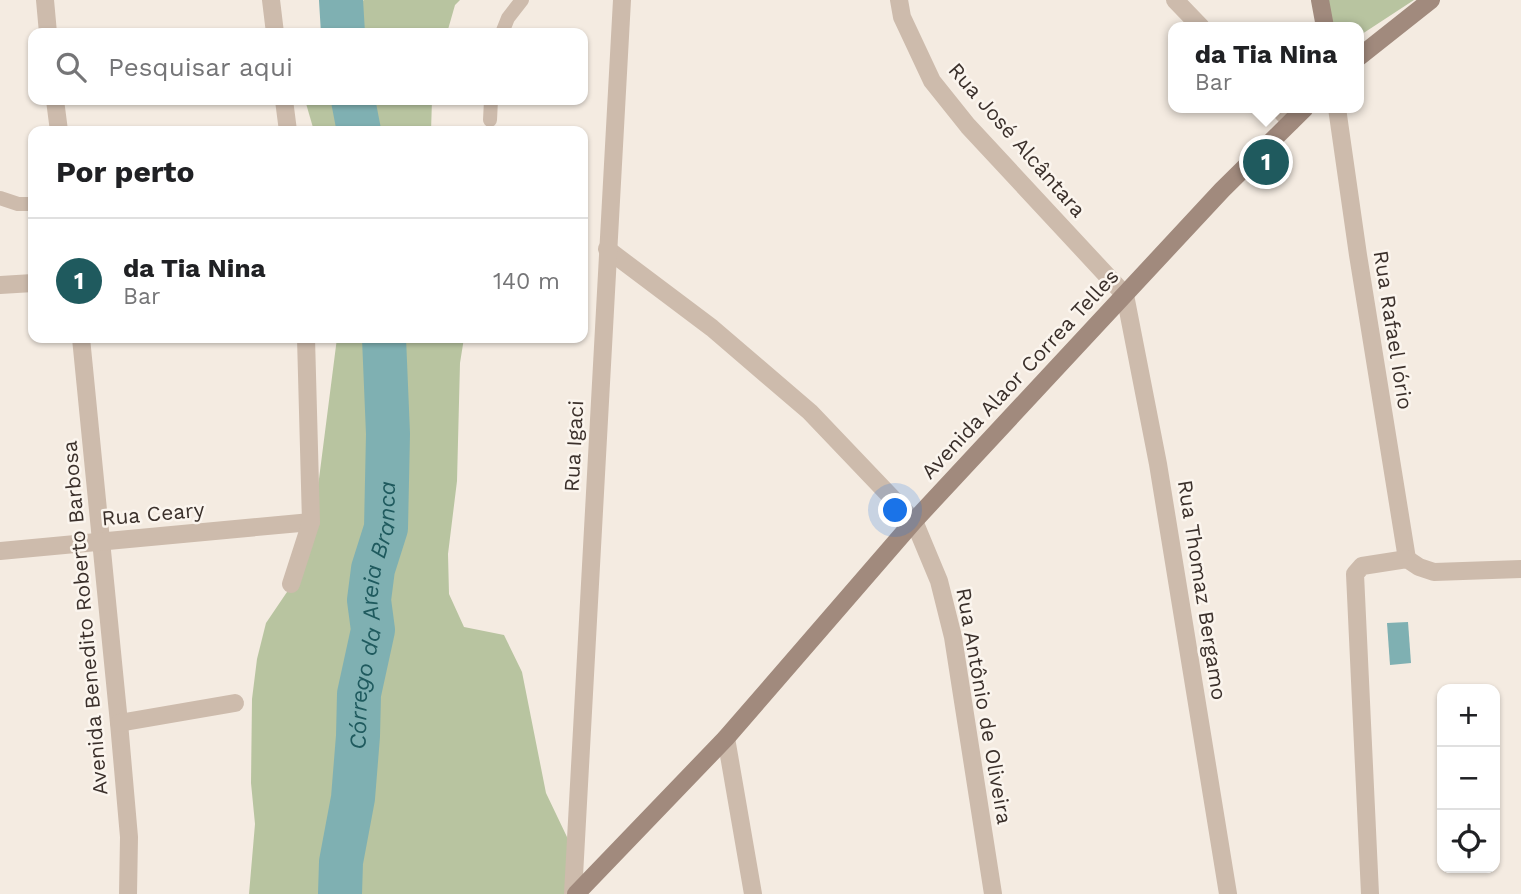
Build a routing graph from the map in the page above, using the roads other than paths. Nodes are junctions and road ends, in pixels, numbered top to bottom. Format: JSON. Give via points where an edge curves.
{"nodes":[{"id":1,"x":44,"y":0,"type":"edge"},
{"id":2,"x":271,"y":0,"type":"edge"},
{"id":3,"x":522,"y":0,"type":"edge"},
{"id":4,"x":622,"y":0,"type":"edge"},
{"id":5,"x":899,"y":0,"type":"edge"},
{"id":6,"x":1175,"y":0,"type":"edge"},
{"id":7,"x":1320,"y":0,"type":"edge"},
{"id":8,"x":1431,"y":0,"type":"edge"},
{"id":9,"x":1196,"y":22,"type":"edge"},
{"id":10,"x":1324,"y":22,"type":"edge"},
{"id":11,"x":47,"y":28,"type":"edge"},
{"id":12,"x":274,"y":28,"type":"edge"},
{"id":13,"x":504,"y":28,"type":"edge"},
{"id":14,"x":1364,"y":53,"type":"edge"},
{"id":15,"x":56,"y":105,"type":"edge"},
{"id":16,"x":285,"y":105,"type":"edge"},
{"id":17,"x":491,"y":105,"type":"edge"},
{"id":18,"x":1283,"y":113,"type":"edge"},
{"id":19,"x":1300,"y":113,"type":"edge"},
{"id":20,"x":1338,"y":113,"type":"edge"},
{"id":21,"x":491,"y":120,"type":"dead end"},
{"id":22,"x":1292,"y":122,"type":"junction"},
{"id":23,"x":58,"y":126,"type":"edge"},
{"id":24,"x":287,"y":126,"type":"edge"},
{"id":25,"x":0,"y":198,"type":"edge"},
{"id":26,"x":28,"y":204,"type":"edge"},
{"id":27,"x":607,"y":248,"type":"junction"},
{"id":28,"x":28,"y":283,"type":"edge"},
{"id":29,"x":0,"y":285,"type":"edge"},
{"id":30,"x":1125,"y":295,"type":"junction"},
{"id":31,"x":82,"y":343,"type":"edge"},
{"id":32,"x":306,"y":343,"type":"edge"},
{"id":33,"x":311,"y":522,"type":"junction"},
{"id":34,"x":914,"y":522,"type":"junction"},
{"id":35,"x":102,"y":541,"type":"junction"},
{"id":36,"x":0,"y":551,"type":"edge"},
{"id":37,"x":1407,"y":559,"type":"junction"},
{"id":38,"x":1521,"y":569,"type":"edge"},
{"id":39,"x":291,"y":584,"type":"dead end"},
{"id":40,"x":235,"y":703,"type":"dead end"},
{"id":41,"x":119,"y":723,"type":"junction"},
{"id":42,"x":726,"y":738,"type":"junction"},
{"id":43,"x":128,"y":894,"type":"edge"},
{"id":44,"x":574,"y":894,"type":"edge"},
{"id":45,"x":753,"y":894,"type":"edge"},
{"id":46,"x":993,"y":894,"type":"edge"},
{"id":47,"x":1228,"y":894,"type":"edge"},
{"id":48,"x":1370,"y":894,"type":"edge"}],
"edges":[{"from":1,"to":11,"type":"street"},
{"from":2,"to":12,"type":"street"},
{"from":3,"to":13,"type":"lane"},
{"from":4,"to":27,"type":"street","name":"Rua Igaci"},
{"from":5,"to":30,"type":"street","name":"Rua José Alcântara","via":[[902,17],[932,81]]},
{"from":6,"to":9,"type":"street"},
{"from":7,"to":10,"type":"street"},
{"from":8,"to":14,"type":"street"},
{"from":15,"to":23,"type":"street"},
{"from":16,"to":24,"type":"street"},
{"from":17,"to":21,"type":"lane"},
{"from":18,"to":22,"type":"street"},
{"from":19,"to":22,"type":"street","name":"Avenida Alaor Correa Telles"},
{"from":20,"to":37,"type":"street","name":"Rua Rafael Iório"},
{"from":22,"to":30,"type":"street","name":"Avenida Alaor Correa Telles"},
{"from":25,"to":26,"type":"lane"},
{"from":27,"to":34,"type":"street","name":"Rua Antônio de Oliveira","via":[[772,378]]},
{"from":27,"to":44,"type":"street","name":"Rua Igaci"},
{"from":28,"to":29,"type":"street"},
{"from":30,"to":34,"type":"street","name":"Avenida Alaor Correa Telles"},
{"from":30,"to":47,"type":"street","name":"Rua Thomaz Bergamo","via":[[1158,464]]},
{"from":31,"to":35,"type":"street","name":"Avenida Benedito Roberto Barbosa"},
{"from":32,"to":33,"type":"street"},
{"from":33,"to":35,"type":"street","name":"Rua Ceary"},
{"from":33,"to":39,"type":"street"},
{"from":34,"to":42,"type":"street","name":"Avenida Alaor Correa Telles"},
{"from":34,"to":46,"type":"street","name":"Rua Antônio de Oliveira","via":[[939,581],[953,637]]},
{"from":35,"to":36,"type":"street","name":"Rua Ceary"},
{"from":35,"to":41,"type":"street","name":"Avenida Benedito Roberto Barbosa"},
{"from":37,"to":38,"type":"street","via":[[1434,572]]},
{"from":37,"to":48,"type":"street","via":[[1362,566],[1353,579]]},
{"from":40,"to":41,"type":"street"},
{"from":41,"to":43,"type":"street","name":"Avenida Benedito Roberto Barbosa","via":[[129,837]]},
{"from":42,"to":44,"type":"street","name":"Avenida Alaor Correa Telles"},
{"from":42,"to":45,"type":"street"}]}
